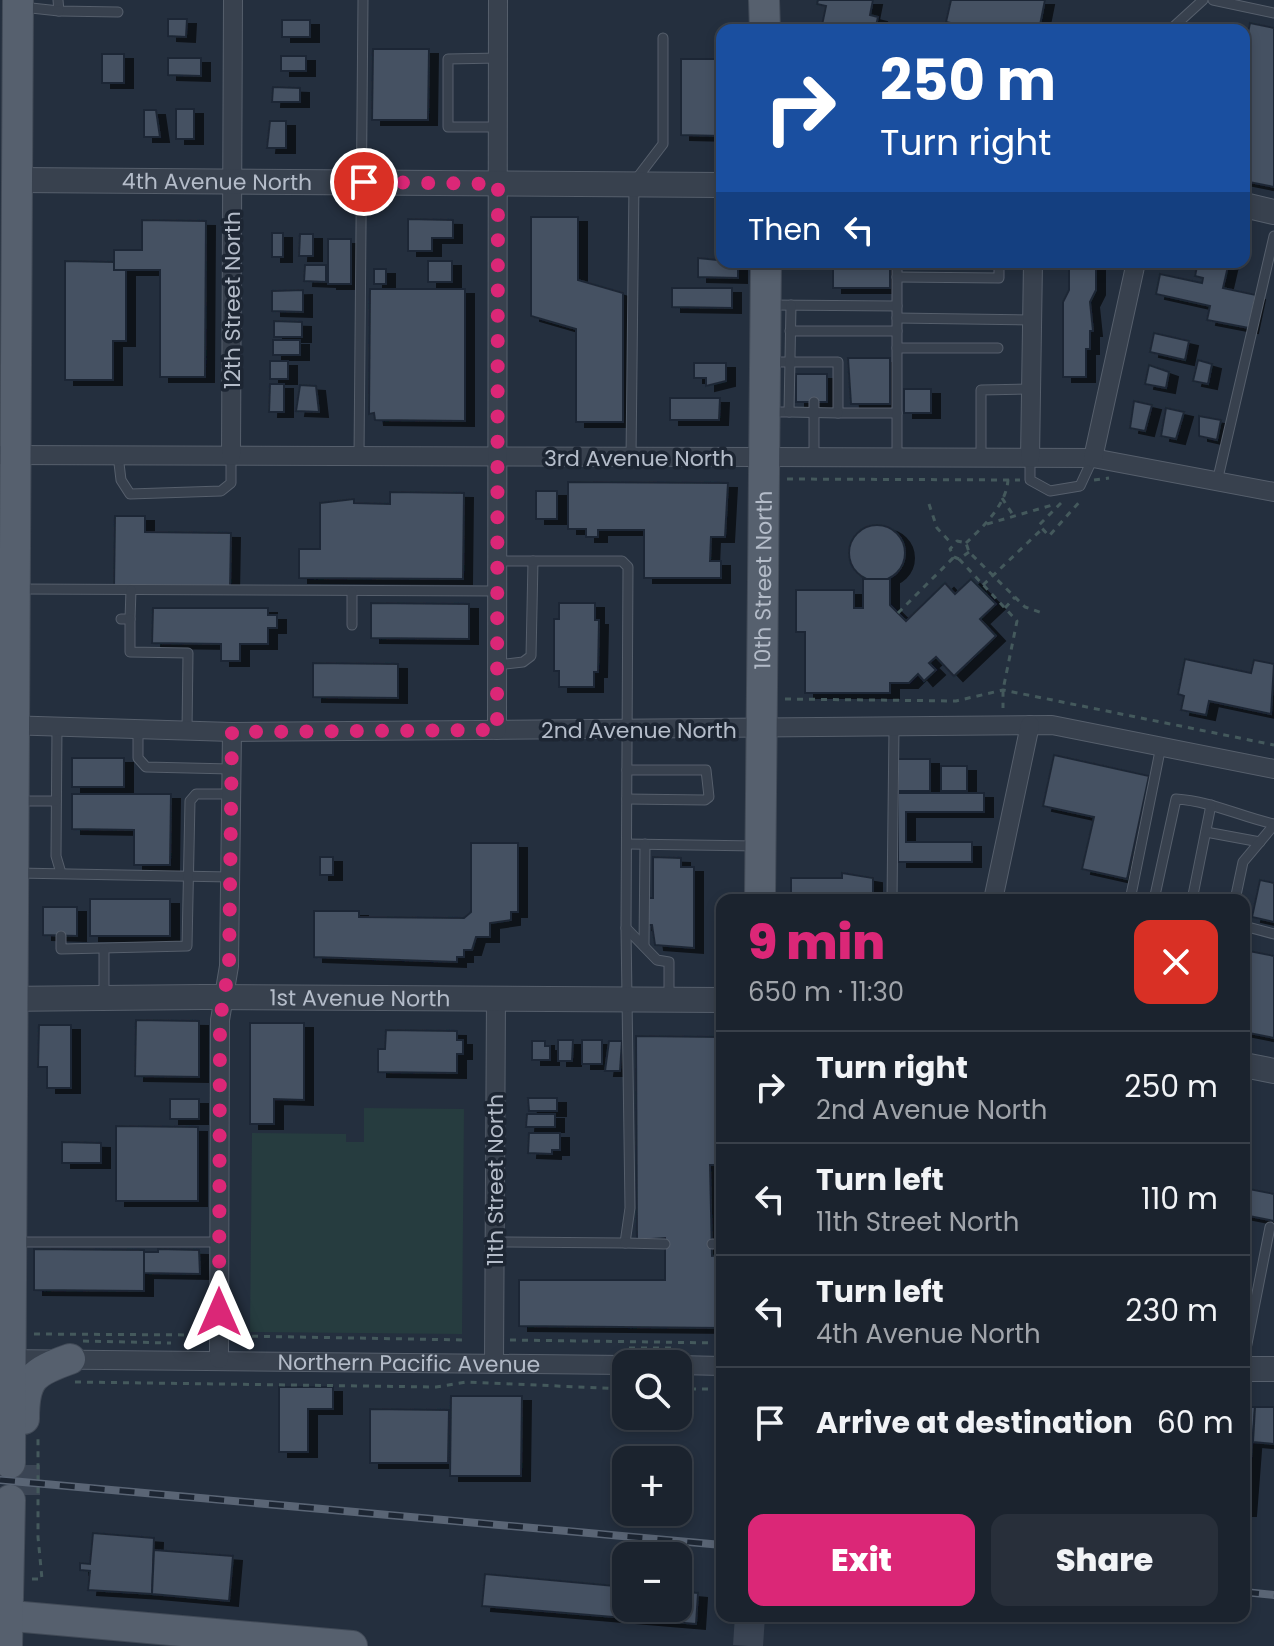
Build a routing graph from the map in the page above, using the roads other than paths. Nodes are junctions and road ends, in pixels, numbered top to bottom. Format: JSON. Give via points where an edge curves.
{"nodes":[{"id":1,"x":58,"y":0,"type":"edge"},
{"id":2,"x":233,"y":0,"type":"edge"},
{"id":3,"x":363,"y":0,"type":"edge"},
{"id":4,"x":498,"y":0,"type":"edge"},
{"id":5,"x":764,"y":0,"type":"edge"},
{"id":6,"x":1203,"y":0,"type":"edge"},
{"id":7,"x":1213,"y":0,"type":"edge"},
{"id":8,"x":18,"y":3,"type":"edge"},
{"id":9,"x":59,"y":11,"type":"junction"},
{"id":10,"x":118,"y":12,"type":"dead end"},
{"id":11,"x":1274,"y":13,"type":"edge"},
{"id":12,"x":765,"y":24,"type":"edge"},
{"id":13,"x":1177,"y":24,"type":"edge"},
{"id":14,"x":663,"y":38,"type":"dead end"},
{"id":15,"x":498,"y":58,"type":"junction"},
{"id":16,"x":498,"y":127,"type":"junction"},
{"id":17,"x":9,"y":180,"type":"edge"},
{"id":18,"x":232,"y":182,"type":"junction"},
{"id":19,"x":364,"y":182,"type":"junction"},
{"id":20,"x":634,"y":182,"type":"junction"},
{"id":21,"x":498,"y":184,"type":"junction"},
{"id":22,"x":716,"y":185,"type":"edge"},
{"id":23,"x":1250,"y":206,"type":"edge"},
{"id":24,"x":1274,"y":212,"type":"edge"},
{"id":25,"x":1274,"y":236,"type":"edge"},
{"id":26,"x":768,"y":268,"type":"edge"},
{"id":27,"x":897,"y":268,"type":"edge"},
{"id":28,"x":999,"y":268,"type":"edge"},
{"id":29,"x":1033,"y":268,"type":"edge"},
{"id":30,"x":1135,"y":268,"type":"edge"},
{"id":31,"x":897,"y":277,"type":"junction"},
{"id":32,"x":779,"y":305,"type":"junction"},
{"id":33,"x":897,"y":306,"type":"junction"},
{"id":34,"x":897,"y":318,"type":"junction"},
{"id":35,"x":1032,"y":320,"type":"junction"},
{"id":36,"x":790,"y":331,"type":"junction"},
{"id":37,"x":897,"y":331,"type":"junction"},
{"id":38,"x":897,"y":348,"type":"junction"},
{"id":39,"x":998,"y":348,"type":"dead end"},
{"id":40,"x":778,"y":362,"type":"junction"},
{"id":41,"x":814,"y":362,"type":"junction"},
{"id":42,"x":814,"y":374,"type":"dead end"},
{"id":43,"x":1031,"y":389,"type":"junction"},
{"id":44,"x":814,"y":402,"type":"dead end"},
{"id":45,"x":777,"y":412,"type":"junction"},
{"id":46,"x":815,"y":413,"type":"junction"},
{"id":47,"x":838,"y":413,"type":"junction"},
{"id":48,"x":897,"y":413,"type":"junction"},
{"id":49,"x":8,"y":455,"type":"edge"},
{"id":50,"x":118,"y":455,"type":"junction"},
{"id":51,"x":231,"y":456,"type":"junction"},
{"id":52,"x":359,"y":457,"type":"junction"},
{"id":53,"x":497,"y":457,"type":"junction"},
{"id":54,"x":631,"y":458,"type":"junction"},
{"id":55,"x":814,"y":458,"type":"junction"},
{"id":56,"x":897,"y":458,"type":"junction"},
{"id":57,"x":981,"y":458,"type":"junction"},
{"id":58,"x":1030,"y":458,"type":"junction"},
{"id":59,"x":1093,"y":458,"type":"junction"},
{"id":60,"x":775,"y":468,"type":"junction"},
{"id":61,"x":1217,"y":482,"type":"junction"},
{"id":62,"x":1274,"y":492,"type":"edge"},
{"id":63,"x":497,"y":561,"type":"junction"},
{"id":64,"x":533,"y":561,"type":"junction"},
{"id":65,"x":8,"y":589,"type":"edge"},
{"id":66,"x":131,"y":590,"type":"junction"},
{"id":67,"x":497,"y":591,"type":"junction"},
{"id":68,"x":352,"y":592,"type":"junction"},
{"id":69,"x":352,"y":625,"type":"dead end"},
{"id":70,"x":497,"y":665,"type":"junction"},
{"id":71,"x":7,"y":725,"type":"edge"},
{"id":72,"x":1030,"y":725,"type":"junction"},
{"id":73,"x":57,"y":727,"type":"junction"},
{"id":74,"x":138,"y":729,"type":"junction"},
{"id":75,"x":761,"y":729,"type":"junction"},
{"id":76,"x":894,"y":729,"type":"junction"},
{"id":77,"x":187,"y":730,"type":"junction"},
{"id":78,"x":497,"y":730,"type":"junction"},
{"id":79,"x":627,"y":730,"type":"junction"},
{"id":80,"x":232,"y":732,"type":"junction"},
{"id":81,"x":1161,"y":746,"type":"junction"},
{"id":82,"x":231,"y":769,"type":"junction"},
{"id":83,"x":1274,"y":769,"type":"edge"},
{"id":84,"x":627,"y":770,"type":"junction"},
{"id":85,"x":231,"y":794,"type":"junction"},
{"id":86,"x":627,"y":799,"type":"junction"},
{"id":87,"x":14,"y":801,"type":"junction"},
{"id":88,"x":56,"y":801,"type":"junction"},
{"id":89,"x":1211,"y":805,"type":"junction"},
{"id":90,"x":1274,"y":824,"type":"edge"},
{"id":91,"x":1206,"y":832,"type":"junction"},
{"id":92,"x":1260,"y":842,"type":"junction"},
{"id":93,"x":627,"y":844,"type":"junction"},
{"id":94,"x":645,"y":844,"type":"junction"},
{"id":95,"x":761,"y":846,"type":"junction"},
{"id":96,"x":9,"y":860,"type":"edge"},
{"id":97,"x":61,"y":873,"type":"junction"},
{"id":98,"x":190,"y":876,"type":"junction"},
{"id":99,"x":230,"y":877,"type":"junction"},
{"id":100,"x":760,"y":894,"type":"edge"},
{"id":101,"x":892,"y":894,"type":"edge"},
{"id":102,"x":994,"y":894,"type":"edge"},
{"id":103,"x":1131,"y":894,"type":"edge"},
{"id":104,"x":1155,"y":894,"type":"edge"},
{"id":105,"x":1193,"y":894,"type":"edge"},
{"id":106,"x":1236,"y":894,"type":"edge"},
{"id":107,"x":626,"y":928,"type":"junction"},
{"id":108,"x":1250,"y":928,"type":"edge"},
{"id":109,"x":1274,"y":934,"type":"edge"},
{"id":110,"x":61,"y":936,"type":"dead end"},
{"id":111,"x":644,"y":946,"type":"junction"},
{"id":112,"x":104,"y":950,"type":"junction"},
{"id":113,"x":224,"y":997,"type":"junction"},
{"id":114,"x":496,"y":997,"type":"junction"},
{"id":115,"x":104,"y":999,"type":"junction"},
{"id":116,"x":629,"y":999,"type":"junction"},
{"id":117,"x":669,"y":999,"type":"junction"},
{"id":118,"x":7,"y":1000,"type":"edge"},
{"id":119,"x":716,"y":1000,"type":"edge"},
{"id":120,"x":7,"y":1039,"type":"edge"},
{"id":121,"x":1250,"y":1066,"type":"edge"},
{"id":122,"x":1274,"y":1071,"type":"edge"},
{"id":123,"x":6,"y":1118,"type":"edge"},
{"id":124,"x":1270,"y":1227,"type":"dead end"},
{"id":125,"x":11,"y":1242,"type":"junction"},
{"id":126,"x":220,"y":1242,"type":"junction"},
{"id":127,"x":495,"y":1242,"type":"junction"},
{"id":128,"x":625,"y":1243,"type":"junction"},
{"id":129,"x":665,"y":1244,"type":"dead end"},
{"id":130,"x":1250,"y":1329,"type":"edge"},
{"id":131,"x":4,"y":1358,"type":"edge"},
{"id":132,"x":219,"y":1359,"type":"junction"},
{"id":133,"x":494,"y":1363,"type":"junction"},
{"id":134,"x":612,"y":1365,"type":"edge"},
{"id":135,"x":692,"y":1365,"type":"edge"},
{"id":136,"x":716,"y":1366,"type":"edge"},
{"id":137,"x":1250,"y":1369,"type":"edge"},
{"id":138,"x":1274,"y":1369,"type":"edge"},
{"id":139,"x":70,"y":1370,"type":"junction"},
{"id":140,"x":17,"y":1500,"type":"tunnel mouth"},
{"id":141,"x":5,"y":1615,"type":"edge"},
{"id":142,"x":204,"y":1640,"type":"edge"},
{"id":143,"x":7,"y":1646,"type":"edge"},
{"id":144,"x":352,"y":1646,"type":"edge"}],
"edges":[{"from":1,"to":9,"type":"lane"},
{"from":2,"to":18,"type":"street","name":"12th Street North"},
{"from":3,"to":19,"type":"lane"},
{"from":4,"to":15,"type":"street"},
{"from":5,"to":12,"type":"main road"},
{"from":6,"to":13,"type":"lane"},
{"from":7,"to":11,"type":"lane"},
{"from":8,"to":9,"type":"lane"},
{"from":8,"to":17,"type":"main road"},
{"from":9,"to":10,"type":"lane"},
{"from":14,"to":20,"type":"lane","via":[[663,144]]},
{"from":15,"to":16,"type":"street"},
{"from":15,"to":16,"type":"lane","via":[[448,59],[448,127]]},
{"from":16,"to":21,"type":"street"},
{"from":17,"to":18,"type":"street","name":"4th Avenue North"},
{"from":17,"to":49,"type":"main road"},
{"from":18,"to":19,"type":"street","name":"4th Avenue North"},
{"from":18,"to":51,"type":"street","name":"12th Street North"},
{"from":19,"to":21,"type":"street","name":"4th Avenue North"},
{"from":19,"to":52,"type":"lane"},
{"from":20,"to":21,"type":"street","name":"4th Avenue North"},
{"from":20,"to":22,"type":"street","name":"4th Avenue North"},
{"from":20,"to":54,"type":"lane"},
{"from":21,"to":53,"type":"street"},
{"from":23,"to":24,"type":"street"},
{"from":25,"to":61,"type":"lane"},
{"from":26,"to":32,"type":"main road","name":"10th Street North"},
{"from":27,"to":31,"type":"lane"},
{"from":28,"to":31,"type":"lane","via":[[999,278]]},
{"from":29,"to":35,"type":"street"},
{"from":30,"to":59,"type":"street"},
{"from":31,"to":33,"type":"lane"},
{"from":32,"to":33,"type":"lane"},
{"from":32,"to":36,"type":"lane"},
{"from":32,"to":40,"type":"main road","name":"10th Street North"},
{"from":33,"to":34,"type":"lane"},
{"from":34,"to":35,"type":"lane"},
{"from":34,"to":37,"type":"lane"},
{"from":35,"to":43,"type":"street"},
{"from":36,"to":37,"type":"lane"},
{"from":36,"to":40,"type":"lane"},
{"from":37,"to":38,"type":"lane"},
{"from":38,"to":39,"type":"lane"},
{"from":38,"to":48,"type":"lane"},
{"from":40,"to":41,"type":"lane"},
{"from":40,"to":45,"type":"main road","name":"10th Street North"},
{"from":41,"to":42,"type":"lane"},
{"from":41,"to":47,"type":"lane","via":[[838,362]]},
{"from":43,"to":57,"type":"lane","via":[[981,390]]},
{"from":43,"to":58,"type":"street"},
{"from":44,"to":46,"type":"lane"},
{"from":45,"to":46,"type":"lane"},
{"from":45,"to":60,"type":"main road","name":"10th Street North"},
{"from":46,"to":47,"type":"lane"},
{"from":46,"to":55,"type":"lane"},
{"from":47,"to":48,"type":"lane"},
{"from":48,"to":56,"type":"lane"},
{"from":49,"to":50,"type":"street","name":"3rd Avenue North"},
{"from":49,"to":65,"type":"main road"},
{"from":50,"to":51,"type":"street","name":"3rd Avenue North"},
{"from":50,"to":51,"type":"lane","via":[[121,480],[130,494],[221,491],[231,483]]},
{"from":51,"to":52,"type":"street","name":"3rd Avenue North"},
{"from":52,"to":53,"type":"street","name":"3rd Avenue North"},
{"from":53,"to":54,"type":"street","name":"3rd Avenue North"},
{"from":53,"to":63,"type":"street"},
{"from":54,"to":60,"type":"street","name":"3rd Avenue North"},
{"from":55,"to":56,"type":"street","name":"3rd Avenue North"},
{"from":55,"to":60,"type":"street","name":"3rd Avenue North"},
{"from":56,"to":57,"type":"street","name":"3rd Avenue North"},
{"from":57,"to":58,"type":"street","name":"3rd Avenue North"},
{"from":58,"to":59,"type":"street","name":"3rd Avenue North"},
{"from":58,"to":59,"type":"lane","via":[[1030,480],[1050,491],[1080,486]]},
{"from":59,"to":61,"type":"street","name":"3rd Avenue North"},
{"from":60,"to":75,"type":"main road","name":"10th Street North"},
{"from":61,"to":62,"type":"street","name":"3rd Avenue North"},
{"from":63,"to":64,"type":"lane"},
{"from":63,"to":67,"type":"street"},
{"from":64,"to":70,"type":"lane","via":[[531,656]]},
{"from":64,"to":79,"type":"lane","via":[[622,561],[628,567]]},
{"from":65,"to":66,"type":"lane"},
{"from":65,"to":71,"type":"main road"},
{"from":66,"to":68,"type":"lane"},
{"from":66,"to":77,"type":"lane","via":[[126,619],[130,652],[188,653]]},
{"from":67,"to":68,"type":"lane"},
{"from":67,"to":70,"type":"street"},
{"from":68,"to":69,"type":"lane"},
{"from":70,"to":78,"type":"street"},
{"from":71,"to":73,"type":"street","name":"2nd Avenue North"},
{"from":71,"to":87,"type":"main road"},
{"from":72,"to":76,"type":"street","name":"2nd Avenue North"},
{"from":72,"to":81,"type":"street","name":"2nd Avenue North"},
{"from":72,"to":102,"type":"street"},
{"from":73,"to":74,"type":"street","name":"2nd Avenue North"},
{"from":73,"to":88,"type":"lane"},
{"from":74,"to":77,"type":"street","name":"2nd Avenue North"},
{"from":74,"to":82,"type":"lane","via":[[138,758],[146,767]]},
{"from":75,"to":76,"type":"street","name":"2nd Avenue North"},
{"from":75,"to":79,"type":"street","name":"2nd Avenue North"},
{"from":75,"to":95,"type":"main road","name":"10th Street North"},
{"from":76,"to":101,"type":"lane"},
{"from":77,"to":80,"type":"street","name":"2nd Avenue North"},
{"from":78,"to":79,"type":"street","name":"2nd Avenue North"},
{"from":78,"to":80,"type":"street","name":"2nd Avenue North"},
{"from":79,"to":84,"type":"lane"},
{"from":80,"to":82,"type":"street"},
{"from":81,"to":83,"type":"street","name":"2nd Avenue North"},
{"from":81,"to":103,"type":"lane"},
{"from":82,"to":85,"type":"street"},
{"from":84,"to":86,"type":"lane"},
{"from":84,"to":86,"type":"lane","via":[[706,770],[709,797]]},
{"from":85,"to":98,"type":"lane","via":[[192,796]]},
{"from":85,"to":99,"type":"street"},
{"from":86,"to":93,"type":"lane"},
{"from":87,"to":88,"type":"lane"},
{"from":87,"to":96,"type":"main road"},
{"from":88,"to":97,"type":"lane"},
{"from":89,"to":90,"type":"lane"},
{"from":89,"to":91,"type":"lane"},
{"from":89,"to":104,"type":"lane","via":[[1175,801]]},
{"from":90,"to":92,"type":"lane"},
{"from":91,"to":92,"type":"lane"},
{"from":91,"to":105,"type":"lane"},
{"from":92,"to":106,"type":"lane","via":[[1243,862]]},
{"from":93,"to":94,"type":"lane"},
{"from":93,"to":107,"type":"lane"},
{"from":94,"to":95,"type":"lane"},
{"from":94,"to":111,"type":"lane"},
{"from":95,"to":100,"type":"main road","name":"10th Street North"},
{"from":96,"to":97,"type":"lane"},
{"from":96,"to":118,"type":"main road"},
{"from":97,"to":98,"type":"lane"},
{"from":98,"to":99,"type":"lane"},
{"from":98,"to":112,"type":"lane","via":[[187,946]]},
{"from":99,"to":113,"type":"street"},
{"from":107,"to":111,"type":"lane"},
{"from":107,"to":116,"type":"lane"},
{"from":108,"to":109,"type":"lane"},
{"from":110,"to":112,"type":"lane","via":[[61,949]]},
{"from":111,"to":117,"type":"lane","via":[[657,960],[669,962]]},
{"from":112,"to":115,"type":"lane"},
{"from":113,"to":114,"type":"street","name":"1st Avenue North"},
{"from":113,"to":115,"type":"street","name":"1st Avenue North"},
{"from":113,"to":126,"type":"street"},
{"from":114,"to":116,"type":"street","name":"1st Avenue North"},
{"from":114,"to":127,"type":"street","name":"11th Street North"},
{"from":115,"to":118,"type":"street","name":"1st Avenue North"},
{"from":116,"to":117,"type":"street","name":"1st Avenue North"},
{"from":116,"to":128,"type":"lane","via":[[630,1208]]},
{"from":117,"to":119,"type":"street","name":"1st Avenue North"},
{"from":118,"to":120,"type":"main road"},
{"from":120,"to":123,"type":"main road"},
{"from":121,"to":122,"type":"street"},
{"from":123,"to":125,"type":"main road"},
{"from":124,"to":130,"type":"lane"},
{"from":125,"to":126,"type":"lane"},
{"from":125,"to":131,"type":"main road"},
{"from":126,"to":132,"type":"street"},
{"from":127,"to":128,"type":"lane"},
{"from":127,"to":133,"type":"street","name":"11th Street North"},
{"from":128,"to":129,"type":"lane"},
{"from":131,"to":139,"type":"street","name":"Northern Pacific Avenue"},
{"from":131,"to":139,"type":"main road","via":[[17,1464],[27,1387],[42,1369]]},
{"from":132,"to":133,"type":"street","name":"Northern Pacific Avenue"},
{"from":132,"to":139,"type":"street","name":"Northern Pacific Avenue"},
{"from":133,"to":134,"type":"street","name":"Northern Pacific Avenue"},
{"from":135,"to":136,"type":"street"},
{"from":137,"to":138,"type":"street"},
{"from":140,"to":141,"type":"main road"},
{"from":141,"to":142,"type":"main road"},
{"from":141,"to":143,"type":"main road"},
{"from":142,"to":144,"type":"main road"}]}
